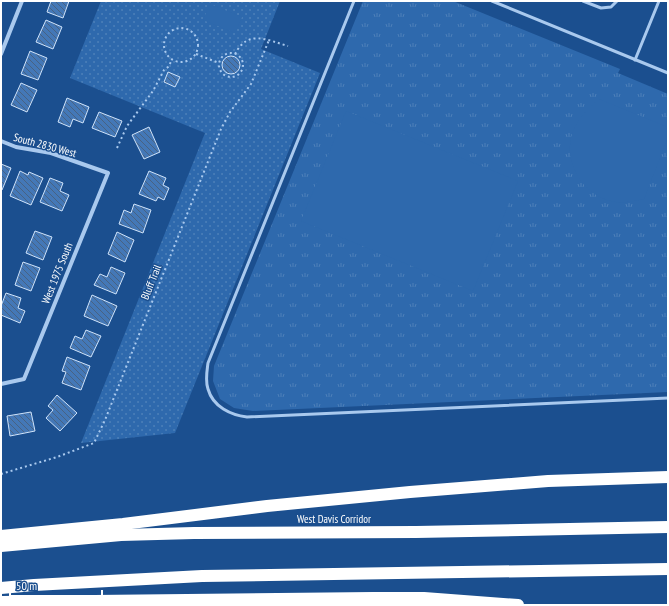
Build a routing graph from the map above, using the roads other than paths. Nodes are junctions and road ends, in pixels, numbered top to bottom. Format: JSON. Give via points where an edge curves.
{"nodes":[{"id":1,"x":22,"y":1,"type":"edge"},
{"id":2,"x":354,"y":1,"type":"edge"},
{"id":3,"x":492,"y":1,"type":"edge"},
{"id":4,"x":583,"y":1,"type":"edge"},
{"id":5,"x":617,"y":1,"type":"edge"},
{"id":6,"x":659,"y":1,"type":"edge"},
{"id":7,"x":1,"y":54,"type":"edge"},
{"id":8,"x":635,"y":60,"type":"junction"},
{"id":9,"x":668,"y":73,"type":"edge"},
{"id":10,"x":1,"y":141,"type":"edge"},
{"id":11,"x":108,"y":173,"type":"joint"},
{"id":12,"x":1,"y":384,"type":"edge"},
{"id":13,"x":668,"y":398,"type":"edge"},
{"id":14,"x":668,"y":477,"type":"edge"},
{"id":15,"x":668,"y":528,"type":"edge"},
{"id":16,"x":1,"y":536,"type":"edge"},
{"id":17,"x":1,"y":546,"type":"edge"},
{"id":18,"x":668,"y":569,"type":"edge"},
{"id":19,"x":1,"y":588,"type":"edge"},
{"id":20,"x":1,"y":602,"type":"edge"},
{"id":21,"x":518,"y":605,"type":"edge"}],
"edges":[{"from":1,"to":7,"type":"street"},
{"from":2,"to":13,"type":"lane","via":[[208,363],[208,389],[214,401],[224,410],[248,417]]},
{"from":3,"to":8,"type":"lane"},
{"from":4,"to":5,"type":"lane","via":[[601,8],[611,7]]},
{"from":6,"to":8,"type":"lane"},
{"from":8,"to":9,"type":"lane"},
{"from":10,"to":11,"type":"street","name":"South 2830 West","via":[[16,147],[51,153]]},
{"from":11,"to":12,"type":"street","name":"West 1975 South","via":[[24,379]]},
{"from":14,"to":16,"type":"highway","via":[[418,491]]},
{"from":15,"to":17,"type":"highway","name":"West Davis Corridor","via":[[194,533],[121,535]]},
{"from":18,"to":19,"type":"highway","via":[[202,576]]},
{"from":20,"to":21,"type":"highway","via":[[424,598]]}]}
